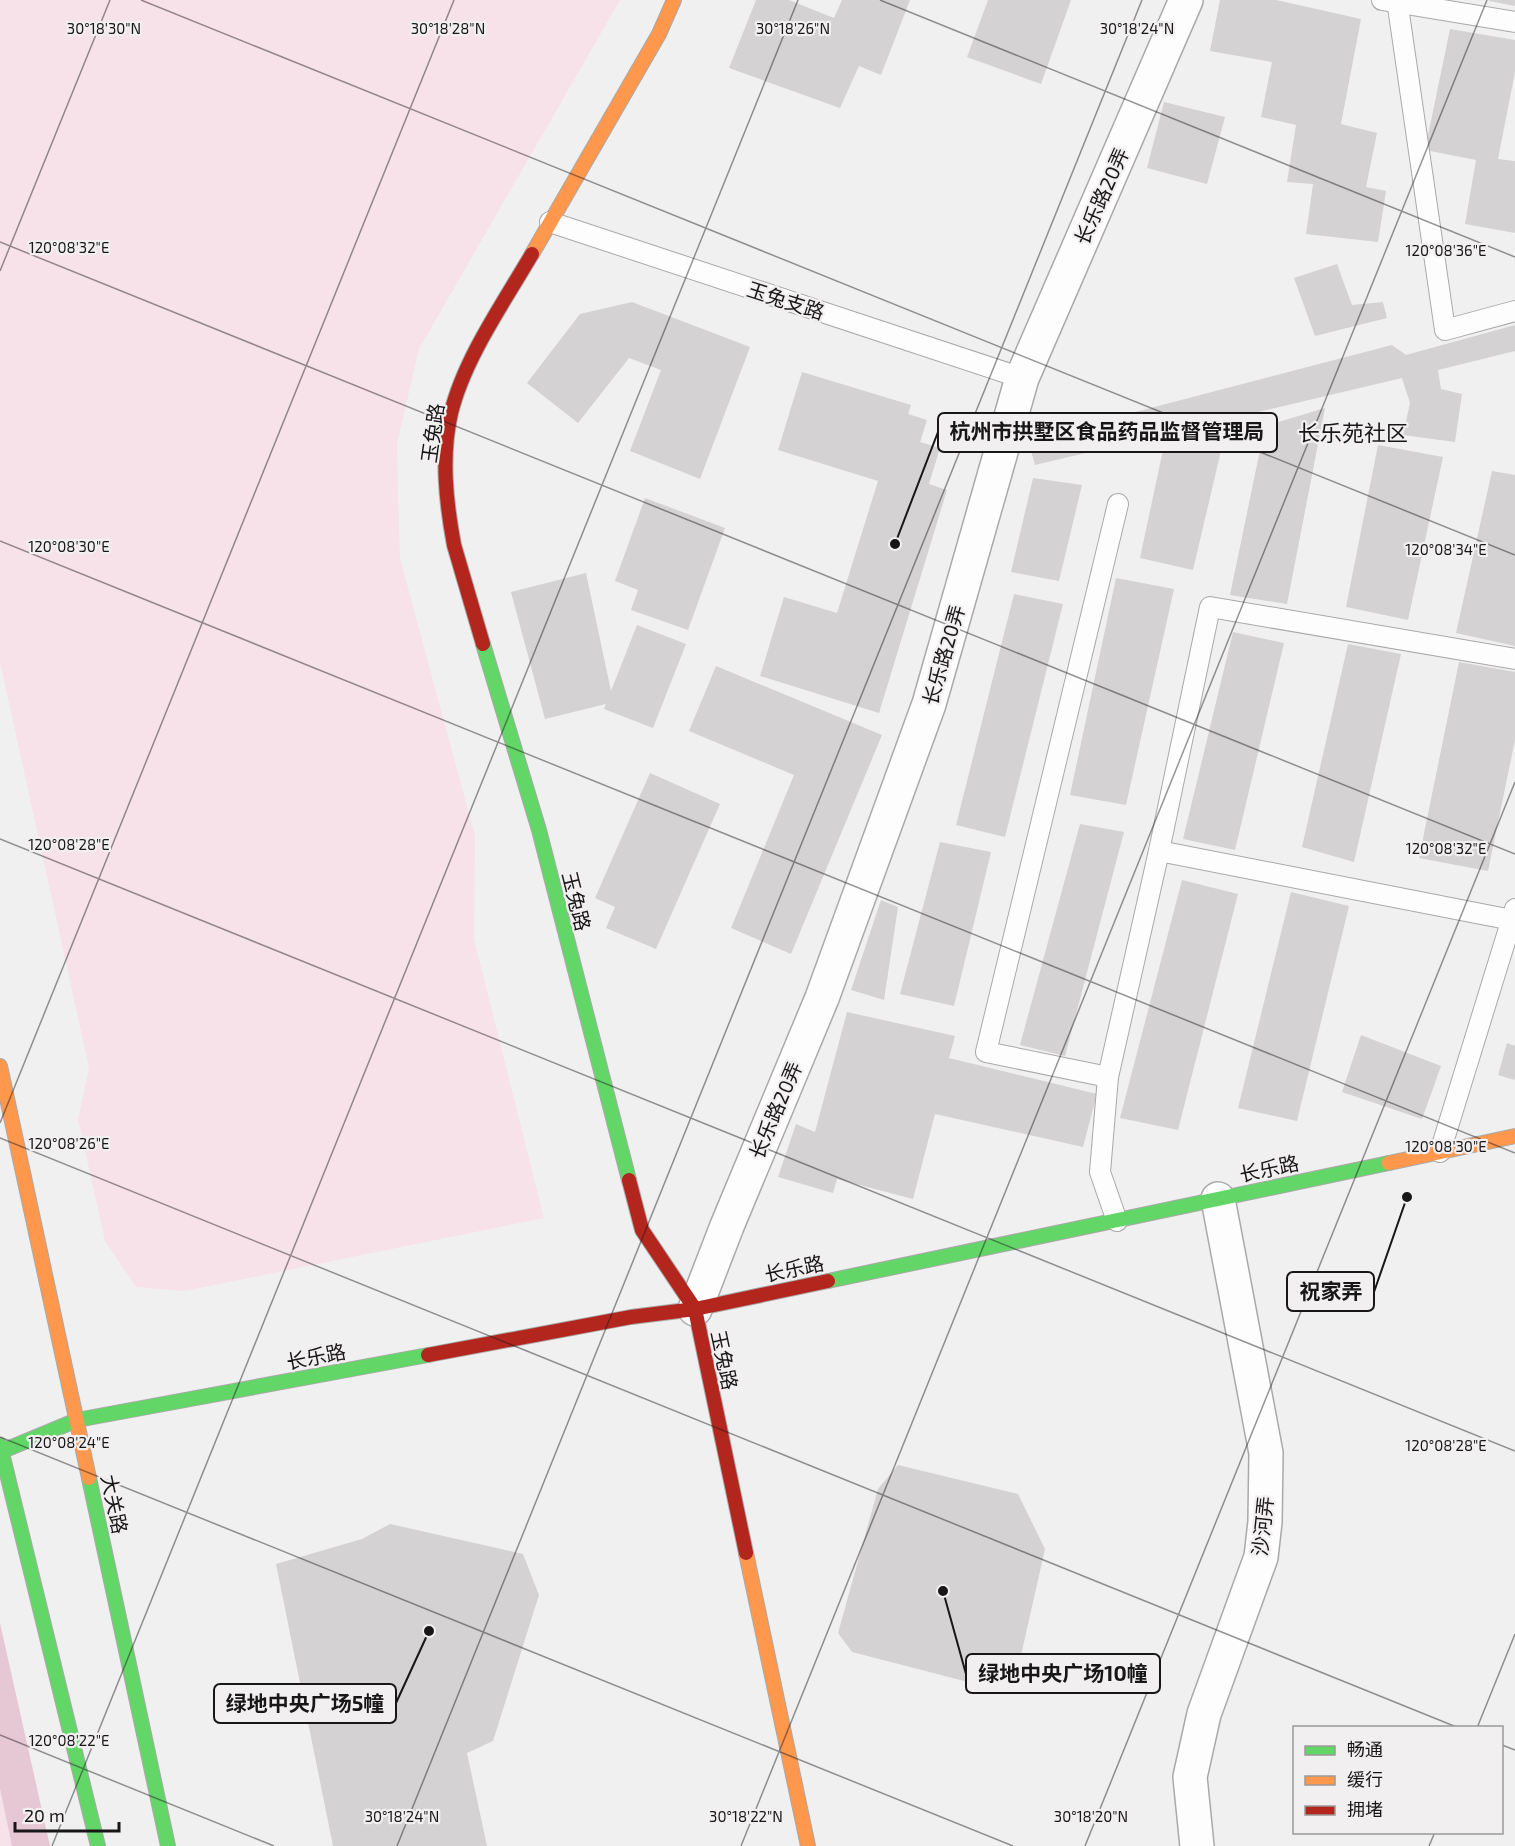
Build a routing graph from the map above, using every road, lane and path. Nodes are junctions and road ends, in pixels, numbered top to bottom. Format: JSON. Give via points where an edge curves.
{"nodes":[{"id":1,"x":674,"y":0,"type":"edge"},
{"id":2,"x":1186,"y":0,"type":"edge"},
{"id":3,"x":1392,"y":1,"type":"edge"},
{"id":4,"x":1515,"y":22,"type":"edge"},
{"id":5,"x":550,"y":222,"type":"junction"},
{"id":6,"x":1515,"y":311,"type":"edge"},
{"id":7,"x":1022,"y":378,"type":"junction"},
{"id":8,"x":1118,"y":504,"type":"dead end"},
{"id":9,"x":1515,"y":659,"type":"edge"},
{"id":10,"x":1159,"y":851,"type":"junction"},
{"id":11,"x":1514,"y":914,"type":"edge"},
{"id":12,"x":0,"y":1066,"type":"edge"},
{"id":13,"x":1108,"y":1077,"type":"junction"},
{"id":14,"x":1515,"y":1136,"type":"edge"},
{"id":15,"x":1440,"y":1152,"type":"junction"},
{"id":16,"x":1218,"y":1199,"type":"junction"},
{"id":17,"x":1117,"y":1221,"type":"junction"},
{"id":18,"x":695,"y":1309,"type":"junction"},
{"id":19,"x":77,"y":1420,"type":"junction"},
{"id":20,"x":0,"y":1449,"type":"edge"},
{"id":21,"x":98,"y":1846,"type":"edge"},
{"id":22,"x":168,"y":1846,"type":"edge"},
{"id":23,"x":808,"y":1846,"type":"edge"},
{"id":24,"x":1197,"y":1846,"type":"edge"}],
"edges":[{"from":1,"to":5,"type":"street","name":"玉兔路","via":[[659,34]]},
{"from":2,"to":7,"type":"street","name":"长乐路20弄"},
{"from":3,"to":4,"type":"lane"},
{"from":3,"to":6,"type":"lane","via":[[1444,330]]},
{"from":5,"to":7,"type":"lane","name":"玉兔支路"},
{"from":5,"to":18,"type":"street","name":"玉兔路","via":[[470,361],[450,418],[448,513],[454,545],[539,830],[642,1230]]},
{"from":7,"to":18,"type":"street","name":"长乐路20弄","via":[[929,704],[822,998]]},
{"from":8,"to":13,"type":"lane","via":[[986,1052]]},
{"from":9,"to":10,"type":"lane","via":[[1210,607]]},
{"from":10,"to":11,"type":"lane"},
{"from":10,"to":13,"type":"lane"},
{"from":11,"to":15,"type":"lane"},
{"from":12,"to":19,"type":"street","name":"大关路"},
{"from":13,"to":17,"type":"lane","via":[[1100,1172]]},
{"from":14,"to":15,"type":"street","name":"长乐路"},
{"from":15,"to":16,"type":"street","name":"长乐路"},
{"from":16,"to":17,"type":"street","name":"长乐路"},
{"from":16,"to":24,"type":"street","name":"沙河弄","via":[[1266,1453],[1265,1522],[1261,1557],[1204,1714],[1190,1777]]},
{"from":17,"to":18,"type":"street","name":"长乐路"},
{"from":18,"to":19,"type":"street","name":"长乐路","via":[[619,1319]]},
{"from":18,"to":23,"type":"street","name":"玉兔路"},
{"from":19,"to":20,"type":"street","name":"长乐路"},
{"from":19,"to":22,"type":"street","name":"大关路"},
{"from":20,"to":21,"type":"street"}]}
